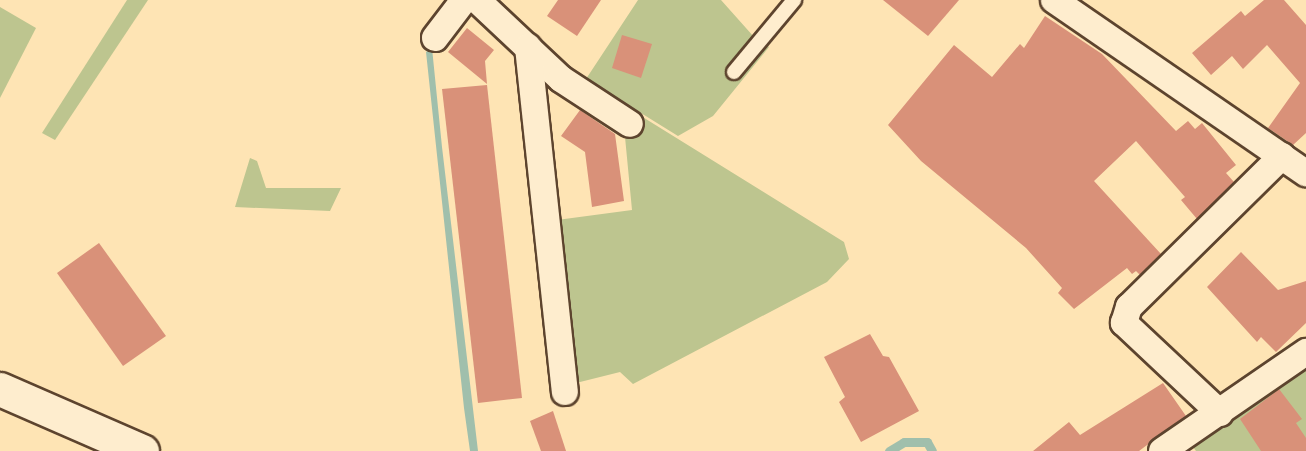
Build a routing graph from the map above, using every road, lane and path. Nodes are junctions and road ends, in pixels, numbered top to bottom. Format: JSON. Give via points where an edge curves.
{"nodes":[{"id":1,"x":464,"y":0,"type":"edge"},
{"id":2,"x":477,"y":0,"type":"edge"},
{"id":3,"x":794,"y":0,"type":"edge"},
{"id":4,"x":1057,"y":1,"type":"edge"},
{"id":5,"x":435,"y":38,"type":"dead end"},
{"id":6,"x":528,"y":47,"type":"junction"},
{"id":7,"x":734,"y":72,"type":"dead end"},
{"id":8,"x":630,"y":124,"type":"dead end"},
{"id":9,"x":1282,"y":156,"type":"junction"},
{"id":10,"x":1306,"y":173,"type":"edge"},
{"id":11,"x":1306,"y":352,"type":"edge"},
{"id":12,"x":0,"y":389,"type":"edge"},
{"id":13,"x":565,"y":392,"type":"dead end"},
{"id":14,"x":1220,"y":413,"type":"junction"},
{"id":15,"x":142,"y":451,"type":"edge"},
{"id":16,"x":1162,"y":451,"type":"edge"}],
"edges":[{"from":1,"to":5,"type":"street"},
{"from":2,"to":6,"type":"street"},
{"from":3,"to":7,"type":"lane"},
{"from":4,"to":9,"type":"street"},
{"from":6,"to":8,"type":"street","via":[[561,79]]},
{"from":6,"to":13,"type":"street"},
{"from":9,"to":10,"type":"street"},
{"from":9,"to":14,"type":"street","via":[[1175,266],[1129,307],[1124,323]]},
{"from":11,"to":14,"type":"street"},
{"from":12,"to":15,"type":"street"},
{"from":14,"to":16,"type":"street"}]}
